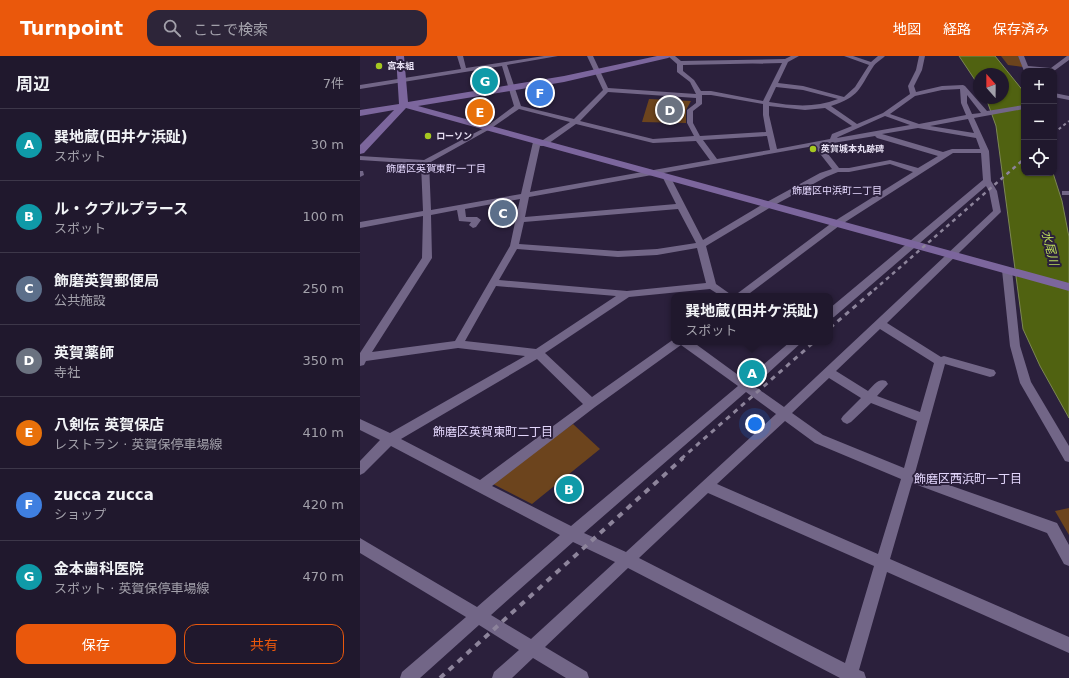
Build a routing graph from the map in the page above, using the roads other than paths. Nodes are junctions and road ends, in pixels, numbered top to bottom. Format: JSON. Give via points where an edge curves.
{"nodes":[{"id":1,"x":400,"y":56,"type":"edge"},
{"id":2,"x":460,"y":56,"type":"edge"},
{"id":3,"x":555,"y":56,"type":"edge"},
{"id":4,"x":590,"y":56,"type":"edge"},
{"id":5,"x":668,"y":56,"type":"edge"},
{"id":6,"x":671,"y":56,"type":"edge"},
{"id":7,"x":796,"y":56,"type":"edge"},
{"id":8,"x":847,"y":56,"type":"edge"},
{"id":9,"x":882,"y":56,"type":"edge"},
{"id":10,"x":922,"y":56,"type":"edge"},
{"id":11,"x":1021,"y":56,"type":"edge"},
{"id":12,"x":1069,"y":57,"type":"edge"},
{"id":13,"x":786,"y":61,"type":"junction"},
{"id":14,"x":680,"y":63,"type":"junction"},
{"id":15,"x":504,"y":64,"type":"junction"},
{"id":16,"x":872,"y":64,"type":"junction"},
{"id":17,"x":1025,"y":68,"type":"edge"},
{"id":18,"x":1055,"y":68,"type":"edge"},
{"id":19,"x":464,"y":71,"type":"junction"},
{"id":20,"x":598,"y":72,"type":"junction"},
{"id":21,"x":402,"y":80,"type":"junction"},
{"id":22,"x":774,"y":85,"type":"junction"},
{"id":23,"x":360,"y":87,"type":"edge"},
{"id":24,"x":963,"y":87,"type":"junction"},
{"id":25,"x":512,"y":88,"type":"junction"},
{"id":26,"x":606,"y":90,"type":"junction"},
{"id":27,"x":700,"y":94,"type":"junction"},
{"id":28,"x":913,"y":95,"type":"junction"},
{"id":29,"x":1057,"y":96,"type":"edge"},
{"id":30,"x":1069,"y":99,"type":"edge"},
{"id":31,"x":845,"y":100,"type":"junction"},
{"id":32,"x":1057,"y":101,"type":"edge"},
{"id":33,"x":766,"y":102,"type":"junction"},
{"id":34,"x":404,"y":105,"type":"junction"},
{"id":35,"x":826,"y":106,"type":"junction"},
{"id":36,"x":518,"y":107,"type":"junction"},
{"id":37,"x":1021,"y":108,"type":"edge"},
{"id":38,"x":360,"y":113,"type":"edge"},
{"id":39,"x":885,"y":114,"type":"junction"},
{"id":40,"x":986,"y":114,"type":"junction"},
{"id":41,"x":969,"y":117,"type":"junction"},
{"id":42,"x":576,"y":121,"type":"junction"},
{"id":43,"x":944,"y":121,"type":"junction"},
{"id":44,"x":857,"y":126,"type":"junction"},
{"id":45,"x":920,"y":126,"type":"junction"},
{"id":46,"x":973,"y":127,"type":"junction"},
{"id":47,"x":488,"y":128,"type":"junction"},
{"id":48,"x":769,"y":134,"type":"junction"},
{"id":49,"x":878,"y":134,"type":"junction"},
{"id":50,"x":977,"y":136,"type":"junction"},
{"id":51,"x":698,"y":138,"type":"junction"},
{"id":52,"x":830,"y":141,"type":"junction"},
{"id":53,"x":540,"y":143,"type":"junction"},
{"id":54,"x":816,"y":144,"type":"junction"},
{"id":55,"x":360,"y":151,"type":"edge"},
{"id":56,"x":774,"y":151,"type":"junction"},
{"id":57,"x":985,"y":151,"type":"junction"},
{"id":58,"x":944,"y":155,"type":"junction"},
{"id":59,"x":360,"y":158,"type":"edge"},
{"id":60,"x":425,"y":162,"type":"junction"},
{"id":61,"x":715,"y":162,"type":"junction"},
{"id":62,"x":837,"y":170,"type":"junction"},
{"id":63,"x":919,"y":171,"type":"junction"},
{"id":64,"x":651,"y":173,"type":"junction"},
{"id":65,"x":667,"y":178,"type":"junction"},
{"id":66,"x":987,"y":181,"type":"junction"},
{"id":67,"x":526,"y":195,"type":"junction"},
{"id":68,"x":768,"y":205,"type":"junction"},
{"id":69,"x":681,"y":206,"type":"junction"},
{"id":70,"x":461,"y":207,"type":"junction"},
{"id":71,"x":427,"y":213,"type":"junction"},
{"id":72,"x":519,"y":220,"type":"junction"},
{"id":73,"x":836,"y":224,"type":"junction"},
{"id":74,"x":360,"y":225,"type":"edge"},
{"id":75,"x":473,"y":225,"type":"dead end"},
{"id":76,"x":912,"y":244,"type":"junction"},
{"id":77,"x":702,"y":245,"type":"junction"},
{"id":78,"x":514,"y":246,"type":"junction"},
{"id":79,"x":951,"y":255,"type":"junction"},
{"id":80,"x":1006,"y":270,"type":"junction"},
{"id":81,"x":493,"y":283,"type":"junction"},
{"id":82,"x":712,"y":286,"type":"junction"},
{"id":83,"x":1069,"y":287,"type":"edge"},
{"id":84,"x":723,"y":293,"type":"edge"},
{"id":85,"x":743,"y":293,"type":"edge"},
{"id":86,"x":626,"y":294,"type":"junction"},
{"id":87,"x":833,"y":311,"type":"edge"},
{"id":88,"x":879,"y":323,"type":"junction"},
{"id":89,"x":458,"y":344,"type":"junction"},
{"id":90,"x":674,"y":345,"type":"edge"},
{"id":91,"x":689,"y":345,"type":"edge"},
{"id":92,"x":793,"y":345,"type":"edge"},
{"id":93,"x":538,"y":353,"type":"junction"},
{"id":94,"x":361,"y":360,"type":"edge"},
{"id":95,"x":940,"y":361,"type":"junction"},
{"id":96,"x":828,"y":372,"type":"junction"},
{"id":97,"x":990,"y":373,"type":"dead end"},
{"id":98,"x":882,"y":384,"type":"dead end"},
{"id":99,"x":745,"y":386,"type":"junction"},
{"id":100,"x":868,"y":397,"type":"junction"},
{"id":101,"x":591,"y":404,"type":"junction"},
{"id":102,"x":784,"y":414,"type":"junction"},
{"id":103,"x":924,"y":418,"type":"junction"},
{"id":104,"x":847,"y":419,"type":"dead end"},
{"id":105,"x":360,"y":424,"type":"edge"},
{"id":106,"x":389,"y":440,"type":"junction"},
{"id":107,"x":1069,"y":457,"type":"edge"},
{"id":108,"x":360,"y":469,"type":"edge"},
{"id":109,"x":908,"y":476,"type":"junction"},
{"id":110,"x":481,"y":486,"type":"junction"},
{"id":111,"x":707,"y":486,"type":"junction"},
{"id":112,"x":572,"y":534,"type":"junction"},
{"id":113,"x":360,"y":545,"type":"edge"},
{"id":114,"x":1069,"y":558,"type":"edge"},
{"id":115,"x":627,"y":560,"type":"junction"},
{"id":116,"x":882,"y":564,"type":"junction"},
{"id":117,"x":479,"y":617,"type":"junction"},
{"id":118,"x":1069,"y":644,"type":"edge"},
{"id":119,"x":531,"y":649,"type":"junction"},
{"id":120,"x":852,"y":676,"type":"edge"},
{"id":121,"x":408,"y":678,"type":"edge"},
{"id":122,"x":500,"y":678,"type":"edge"},
{"id":123,"x":581,"y":678,"type":"edge"}],
"edges":[{"from":1,"to":21,"type":"street"},
{"from":2,"to":19,"type":"street"},
{"from":3,"to":15,"type":"street"},
{"from":4,"to":20,"type":"street"},
{"from":5,"to":20,"type":"street"},
{"from":6,"to":14,"type":"street"},
{"from":7,"to":13,"type":"street"},
{"from":8,"to":16,"type":"street"},
{"from":9,"to":16,"type":"street"},
{"from":10,"to":28,"type":"street","via":[[919,70],[911,86]]},
{"from":11,"to":17,"type":"street"},
{"from":12,"to":18,"type":"street"},
{"from":13,"to":14,"type":"street"},
{"from":13,"to":22,"type":"street"},
{"from":14,"to":27,"type":"street","via":[[680,72],[693,80]]},
{"from":15,"to":19,"type":"street"},
{"from":15,"to":25,"type":"street"},
{"from":16,"to":31,"type":"street","via":[[858,88]]},
{"from":19,"to":21,"type":"street"},
{"from":20,"to":25,"type":"street"},
{"from":20,"to":26,"type":"street"},
{"from":21,"to":23,"type":"street"},
{"from":21,"to":34,"type":"street"},
{"from":22,"to":31,"type":"street","via":[[803,88]]},
{"from":22,"to":33,"type":"street"},
{"from":24,"to":28,"type":"street","via":[[942,88]]},
{"from":24,"to":40,"type":"street"},
{"from":24,"to":41,"type":"street","via":[[964,103]]},
{"from":25,"to":34,"type":"street"},
{"from":25,"to":36,"type":"street"},
{"from":26,"to":27,"type":"street"},
{"from":26,"to":42,"type":"street"},
{"from":27,"to":33,"type":"street","via":[[711,93]]},
{"from":27,"to":51,"type":"street","via":[[698,104],[690,110],[690,123]]},
{"from":28,"to":39,"type":"street"},
{"from":29,"to":30,"type":"street"},
{"from":30,"to":32,"type":"street"},
{"from":31,"to":35,"type":"street"},
{"from":33,"to":35,"type":"street","via":[[805,108]]},
{"from":33,"to":48,"type":"street"},
{"from":34,"to":38,"type":"street"},
{"from":34,"to":47,"type":"street"},
{"from":34,"to":55,"type":"street"},
{"from":35,"to":44,"type":"street"},
{"from":36,"to":42,"type":"street"},
{"from":36,"to":47,"type":"street"},
{"from":37,"to":40,"type":"street"},
{"from":39,"to":44,"type":"street"},
{"from":39,"to":45,"type":"street"},
{"from":40,"to":41,"type":"street"},
{"from":41,"to":43,"type":"street"},
{"from":41,"to":46,"type":"street"},
{"from":42,"to":51,"type":"street","via":[[653,141]]},
{"from":42,"to":53,"type":"street"},
{"from":43,"to":45,"type":"street"},
{"from":43,"to":46,"type":"street"},
{"from":44,"to":49,"type":"street"},
{"from":44,"to":52,"type":"street"},
{"from":45,"to":49,"type":"street"},
{"from":45,"to":50,"type":"street"},
{"from":46,"to":50,"type":"street"},
{"from":47,"to":53,"type":"street"},
{"from":47,"to":60,"type":"street"},
{"from":48,"to":51,"type":"street"},
{"from":48,"to":56,"type":"street"},
{"from":49,"to":52,"type":"street"},
{"from":49,"to":58,"type":"street"},
{"from":50,"to":57,"type":"street"},
{"from":51,"to":61,"type":"street"},
{"from":52,"to":54,"type":"street"},
{"from":53,"to":64,"type":"street"},
{"from":53,"to":67,"type":"street"},
{"from":54,"to":56,"type":"street"},
{"from":54,"to":62,"type":"street"},
{"from":56,"to":61,"type":"street"},
{"from":57,"to":58,"type":"street","via":[[952,151]]},
{"from":57,"to":66,"type":"street"},
{"from":58,"to":63,"type":"street"},
{"from":59,"to":60,"type":"street"},
{"from":60,"to":71,"type":"street"},
{"from":61,"to":64,"type":"street"},
{"from":62,"to":63,"type":"street","via":[[890,162]]},
{"from":62,"to":68,"type":"street"},
{"from":63,"to":73,"type":"street"},
{"from":64,"to":65,"type":"street"},
{"from":64,"to":67,"type":"street"},
{"from":65,"to":68,"type":"street"},
{"from":65,"to":69,"type":"street"},
{"from":66,"to":76,"type":"street"},
{"from":66,"to":79,"type":"street","via":[[993,191],[997,212]]},
{"from":67,"to":70,"type":"street"},
{"from":67,"to":72,"type":"street"},
{"from":68,"to":73,"type":"street"},
{"from":68,"to":77,"type":"street"},
{"from":69,"to":72,"type":"street"},
{"from":69,"to":77,"type":"street"},
{"from":70,"to":71,"type":"street"},
{"from":70,"to":75,"type":"street","via":[[462,219],[477,220]]},
{"from":71,"to":74,"type":"street"},
{"from":71,"to":94,"type":"street","via":[[427,258]]},
{"from":72,"to":78,"type":"street"},
{"from":73,"to":76,"type":"street"},
{"from":73,"to":85,"type":"street"},
{"from":76,"to":79,"type":"street"},
{"from":76,"to":87,"type":"street"},
{"from":77,"to":78,"type":"street","via":[[657,252],[618,254]]},
{"from":77,"to":82,"type":"street"},
{"from":78,"to":81,"type":"street"},
{"from":79,"to":80,"type":"street"},
{"from":79,"to":88,"type":"street"},
{"from":80,"to":83,"type":"street"},
{"from":80,"to":107,"type":"street","via":[[1015,346],[1026,383]]},
{"from":81,"to":86,"type":"street"},
{"from":81,"to":89,"type":"street"},
{"from":82,"to":84,"type":"street"},
{"from":82,"to":86,"type":"street"},
{"from":86,"to":93,"type":"street"},
{"from":88,"to":95,"type":"street"},
{"from":88,"to":96,"type":"street"},
{"from":89,"to":93,"type":"street"},
{"from":89,"to":94,"type":"street"},
{"from":90,"to":101,"type":"street"},
{"from":91,"to":99,"type":"street"},
{"from":92,"to":99,"type":"street"},
{"from":93,"to":101,"type":"street"},
{"from":93,"to":106,"type":"street"},
{"from":95,"to":97,"type":"street"},
{"from":95,"to":103,"type":"street"},
{"from":96,"to":100,"type":"street"},
{"from":96,"to":102,"type":"street"},
{"from":98,"to":100,"type":"street"},
{"from":99,"to":102,"type":"street"},
{"from":99,"to":112,"type":"street"},
{"from":100,"to":103,"type":"street"},
{"from":100,"to":104,"type":"street"},
{"from":101,"to":110,"type":"street"},
{"from":102,"to":109,"type":"street","via":[[819,439]]},
{"from":102,"to":111,"type":"street"},
{"from":103,"to":109,"type":"street"},
{"from":105,"to":106,"type":"street"},
{"from":106,"to":108,"type":"street"},
{"from":106,"to":110,"type":"street"},
{"from":109,"to":114,"type":"street","via":[[1052,528]]},
{"from":109,"to":116,"type":"street"},
{"from":110,"to":112,"type":"street"},
{"from":111,"to":115,"type":"street"},
{"from":111,"to":116,"type":"street"},
{"from":112,"to":115,"type":"street"},
{"from":112,"to":117,"type":"street"},
{"from":113,"to":117,"type":"street"},
{"from":115,"to":119,"type":"street"},
{"from":115,"to":120,"type":"street"},
{"from":116,"to":118,"type":"street"},
{"from":116,"to":120,"type":"street"},
{"from":117,"to":119,"type":"street"},
{"from":117,"to":121,"type":"street"},
{"from":119,"to":122,"type":"street"},
{"from":119,"to":123,"type":"street"}]}
